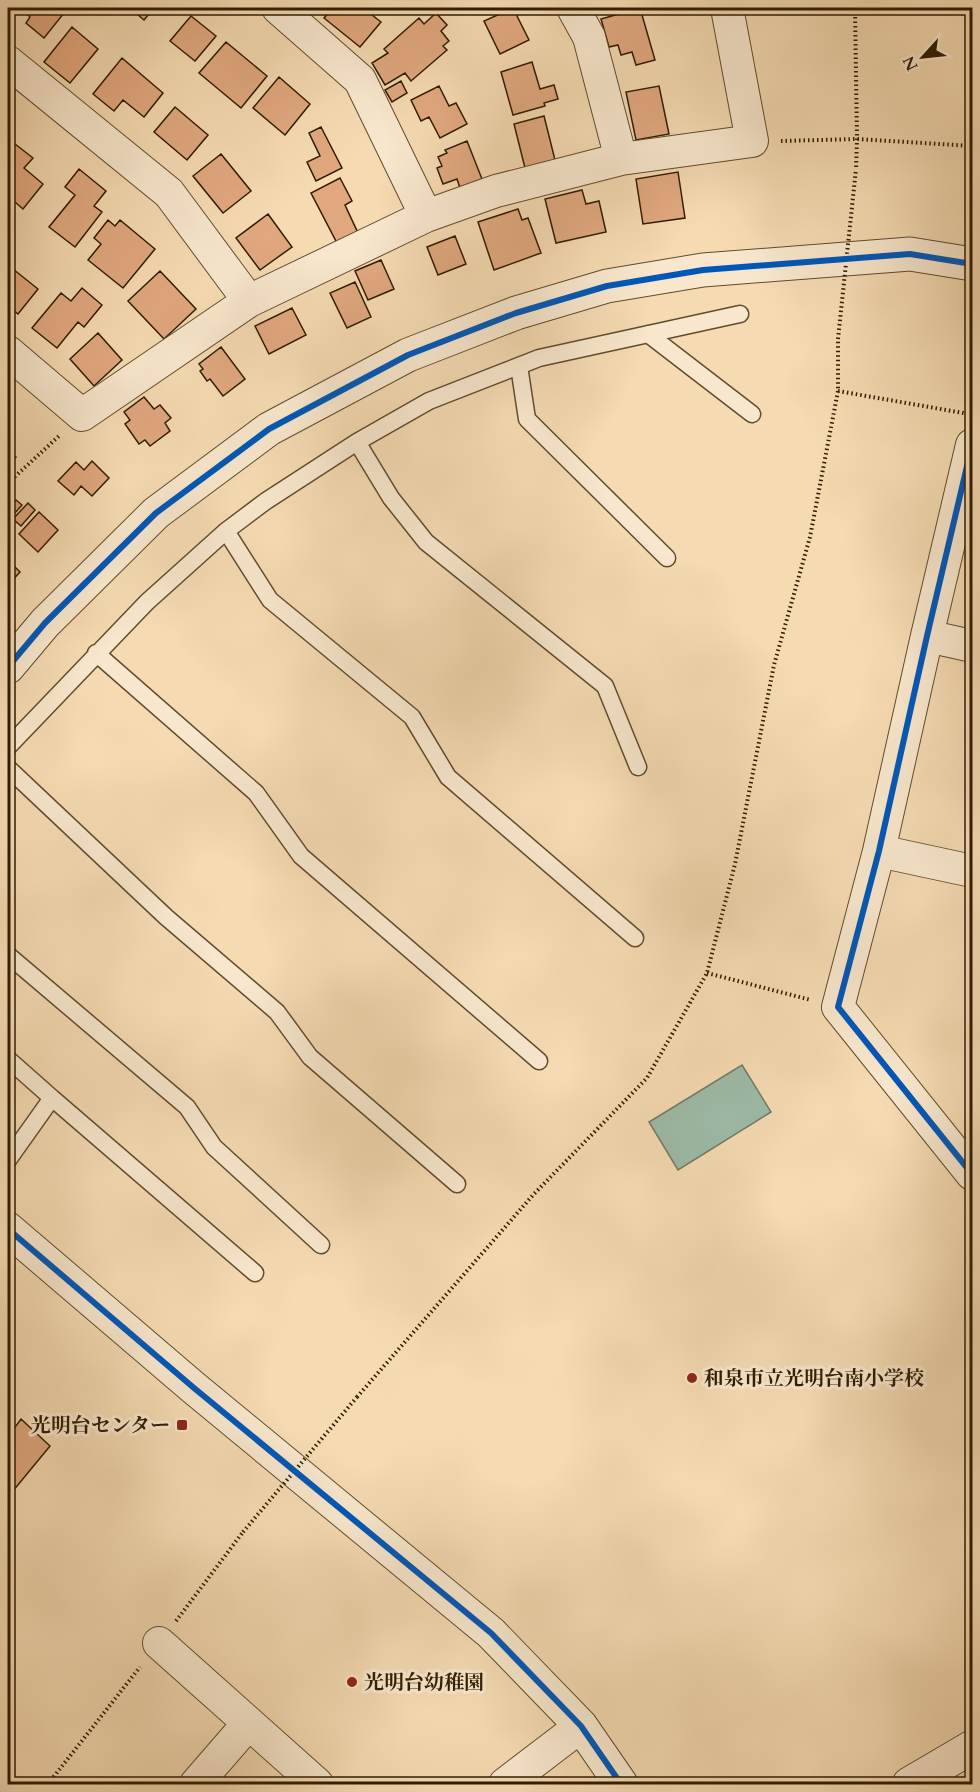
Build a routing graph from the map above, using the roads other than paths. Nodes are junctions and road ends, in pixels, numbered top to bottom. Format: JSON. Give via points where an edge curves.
{"nodes":[{"id":1,"x":278,"y":8,"type":"edge"},
{"id":2,"x":573,"y":8,"type":"edge"},
{"id":3,"x":727,"y":8,"type":"edge"},
{"id":4,"x":8,"y":62,"type":"edge"},
{"id":5,"x":621,"y":159,"type":"junction"},
{"id":6,"x":426,"y":216,"type":"junction"},
{"id":7,"x":972,"y":264,"type":"edge"},
{"id":8,"x":249,"y":301,"type":"junction"},
{"id":9,"x":740,"y":314,"type":"dead end"},
{"id":10,"x":648,"y":334,"type":"junction"},
{"id":11,"x":8,"y":352,"type":"edge"},
{"id":12,"x":519,"y":366,"type":"junction"},
{"id":13,"x":752,"y":414,"type":"dead end"},
{"id":14,"x":357,"y":442,"type":"junction"},
{"id":15,"x":972,"y":445,"type":"edge"},
{"id":16,"x":226,"y":531,"type":"junction"},
{"id":17,"x":667,"y":558,"type":"dead end"},
{"id":18,"x":927,"y":636,"type":"junction"},
{"id":19,"x":972,"y":646,"type":"edge"},
{"id":20,"x":96,"y":653,"type":"junction"},
{"id":21,"x":8,"y":667,"type":"edge"},
{"id":22,"x":8,"y":747,"type":"edge"},
{"id":23,"x":638,"y":767,"type":"dead end"},
{"id":24,"x":8,"y":768,"type":"edge"},
{"id":25,"x":879,"y":851,"type":"junction"},
{"id":26,"x":972,"y":871,"type":"edge"},
{"id":27,"x":635,"y":938,"type":"dead end"},
{"id":28,"x":8,"y":955,"type":"edge"},
{"id":29,"x":8,"y":1059,"type":"edge"},
{"id":30,"x":538,"y":1061,"type":"dead end"},
{"id":31,"x":52,"y":1098,"type":"junction"},
{"id":32,"x":8,"y":1160,"type":"edge"},
{"id":33,"x":972,"y":1174,"type":"edge"},
{"id":34,"x":457,"y":1184,"type":"dead end"},
{"id":35,"x":8,"y":1229,"type":"edge"},
{"id":36,"x":321,"y":1245,"type":"dead end"},
{"id":37,"x":255,"y":1273,"type":"dead end"},
{"id":38,"x":159,"y":1643,"type":"road end"},
{"id":39,"x":248,"y":1724,"type":"junction"},
{"id":40,"x":581,"y":1726,"type":"junction"},
{"id":41,"x":972,"y":1747,"type":"edge"},
{"id":42,"x":196,"y":1785,"type":"edge"},
{"id":43,"x":317,"y":1785,"type":"edge"},
{"id":44,"x":505,"y":1785,"type":"edge"},
{"id":45,"x":621,"y":1785,"type":"edge"},
{"id":46,"x":909,"y":1785,"type":"edge"}],
"edges":[{"from":1,"to":6,"type":"street","via":[[360,80]]},
{"from":2,"to":5,"type":"street","via":[[589,37]]},
{"from":3,"to":5,"type":"street","via":[[752,141]]},
{"from":4,"to":8,"type":"street","via":[[169,193]]},
{"from":5,"to":6,"type":"street","via":[[496,190]]},
{"from":6,"to":8,"type":"street"},
{"from":7,"to":21,"type":"street","via":[[910,254],[703,270],[607,286],[516,313],[408,355],[269,429],[156,513],[45,623]]},
{"from":8,"to":11,"type":"street","via":[[82,415]]},
{"from":9,"to":10,"type":"lane"},
{"from":10,"to":12,"type":"lane"},
{"from":10,"to":13,"type":"lane"},
{"from":12,"to":14,"type":"lane","via":[[429,401]]},
{"from":12,"to":17,"type":"lane","via":[[527,419]]},
{"from":14,"to":16,"type":"lane"},
{"from":14,"to":23,"type":"lane","via":[[391,498],[426,542],[605,686]]},
{"from":15,"to":18,"type":"street"},
{"from":16,"to":20,"type":"lane"},
{"from":16,"to":27,"type":"lane","via":[[270,600],[412,717],[447,777]]},
{"from":18,"to":19,"type":"street"},
{"from":18,"to":25,"type":"street"},
{"from":20,"to":22,"type":"lane"},
{"from":20,"to":30,"type":"lane","via":[[256,793],[301,856]]},
{"from":24,"to":34,"type":"lane","via":[[166,917],[277,1012],[310,1057]]},
{"from":25,"to":26,"type":"street"},
{"from":25,"to":33,"type":"street","via":[[838,1007]]},
{"from":28,"to":36,"type":"lane","via":[[187,1107],[214,1147]]},
{"from":29,"to":31,"type":"lane"},
{"from":31,"to":32,"type":"lane"},
{"from":31,"to":37,"type":"lane"},
{"from":35,"to":40,"type":"street","via":[[185,1381],[491,1633]]},
{"from":38,"to":39,"type":"street"},
{"from":39,"to":42,"type":"street"},
{"from":39,"to":43,"type":"street"},
{"from":40,"to":44,"type":"street"},
{"from":40,"to":45,"type":"street"},
{"from":41,"to":46,"type":"street"}]}
